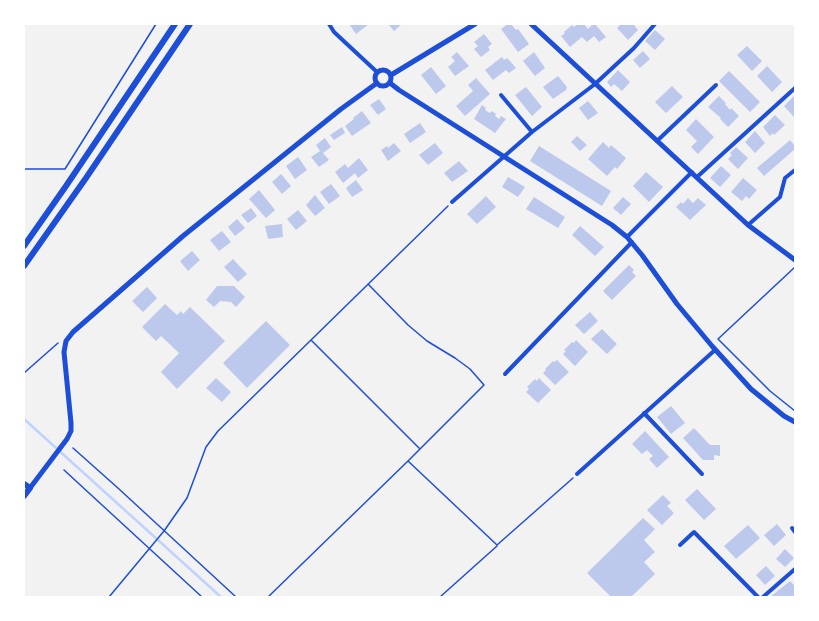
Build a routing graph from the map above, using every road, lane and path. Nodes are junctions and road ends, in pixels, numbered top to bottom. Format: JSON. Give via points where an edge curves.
{"nodes":[{"id":1,"x":156,"y":24,"type":"edge"},
{"id":2,"x":175,"y":24,"type":"edge"},
{"id":3,"x":190,"y":24,"type":"edge"},
{"id":4,"x":329,"y":24,"type":"edge"},
{"id":5,"x":475,"y":24,"type":"edge"},
{"id":6,"x":531,"y":24,"type":"edge"},
{"id":7,"x":655,"y":24,"type":"edge"},
{"id":8,"x":377,"y":72,"type":"junction"},
{"id":9,"x":391,"y":75,"type":"junction"},
{"id":10,"x":377,"y":83,"type":"junction"},
{"id":11,"x":390,"y":83,"type":"junction"},
{"id":12,"x":595,"y":84,"type":"junction"},
{"id":13,"x":716,"y":85,"type":"dead end"},
{"id":14,"x":795,"y":88,"type":"edge"},
{"id":15,"x":501,"y":95,"type":"dead end"},
{"id":16,"x":532,"y":132,"type":"junction"},
{"id":17,"x":657,"y":141,"type":"junction"},
{"id":18,"x":505,"y":157,"type":"junction"},
{"id":19,"x":24,"y":169,"type":"edge"},
{"id":20,"x":795,"y":170,"type":"edge"},
{"id":21,"x":692,"y":172,"type":"junction"},
{"id":22,"x":697,"y":177,"type":"junction"},
{"id":23,"x":452,"y":202,"type":"joint"},
{"id":24,"x":748,"y":225,"type":"junction"},
{"id":25,"x":627,"y":238,"type":"junction"},
{"id":26,"x":632,"y":242,"type":"junction"},
{"id":27,"x":24,"y":246,"type":"edge"},
{"id":28,"x":795,"y":260,"type":"edge"},
{"id":29,"x":24,"y":266,"type":"edge"},
{"id":30,"x":795,"y":267,"type":"edge"},
{"id":31,"x":368,"y":284,"type":"junction"},
{"id":32,"x":311,"y":340,"type":"junction"},
{"id":33,"x":715,"y":350,"type":"junction"},
{"id":34,"x":505,"y":374,"type":"dead end"},
{"id":35,"x":795,"y":411,"type":"edge"},
{"id":36,"x":644,"y":414,"type":"junction"},
{"id":37,"x":795,"y":422,"type":"edge"},
{"id":38,"x":73,"y":448,"type":"dead end"},
{"id":39,"x":420,"y":448,"type":"junction"},
{"id":40,"x":408,"y":460,"type":"junction"},
{"id":41,"x":64,"y":470,"type":"dead end"},
{"id":42,"x":577,"y":474,"type":"joint"},
{"id":43,"x":702,"y":474,"type":"dead end"},
{"id":44,"x":24,"y":484,"type":"edge"},
{"id":45,"x":30,"y":488,"type":"junction"},
{"id":46,"x":24,"y":496,"type":"edge"},
{"id":47,"x":792,"y":528,"type":"dead end"},
{"id":48,"x":164,"y":531,"type":"junction"},
{"id":49,"x":795,"y":532,"type":"edge"},
{"id":50,"x":497,"y":545,"type":"junction"},
{"id":51,"x":680,"y":545,"type":"dead end"},
{"id":52,"x":149,"y":548,"type":"junction"},
{"id":53,"x":795,"y":569,"type":"edge"},
{"id":54,"x":109,"y":597,"type":"edge"},
{"id":55,"x":202,"y":597,"type":"edge"},
{"id":56,"x":236,"y":597,"type":"edge"},
{"id":57,"x":268,"y":597,"type":"edge"},
{"id":58,"x":440,"y":597,"type":"edge"},
{"id":59,"x":758,"y":597,"type":"edge"},
{"id":60,"x":763,"y":597,"type":"edge"}],
"edges":[{"from":1,"to":19,"type":"path","via":[[65,169]]},
{"from":2,"to":27,"type":"highway"},
{"from":3,"to":29,"type":"highway"},
{"from":4,"to":8,"type":"street","via":[[334,32]]},
{"from":5,"to":9,"type":"street"},
{"from":6,"to":12,"type":"street"},
{"from":7,"to":12,"type":"street","via":[[634,48]]},
{"from":8,"to":9,"type":"street","via":[[383,69]]},
{"from":8,"to":10,"type":"street"},
{"from":9,"to":11,"type":"street"},
{"from":10,"to":11,"type":"street","via":[[382,86]]},
{"from":10,"to":45,"type":"street","via":[[183,236],[75,329],[66,341],[64,349],[71,431]]},
{"from":11,"to":18,"type":"street"},
{"from":12,"to":16,"type":"street"},
{"from":12,"to":17,"type":"street"},
{"from":13,"to":17,"type":"street"},
{"from":14,"to":22,"type":"street"},
{"from":15,"to":16,"type":"street"},
{"from":16,"to":18,"type":"street"},
{"from":17,"to":21,"type":"street"},
{"from":18,"to":23,"type":"street"},
{"from":18,"to":25,"type":"street","via":[[612,225]]},
{"from":20,"to":24,"type":"street","via":[[785,178],[780,197]]},
{"from":21,"to":22,"type":"street"},
{"from":21,"to":25,"type":"street"},
{"from":22,"to":24,"type":"street"},
{"from":23,"to":31,"type":"path"},
{"from":24,"to":28,"type":"street"},
{"from":25,"to":26,"type":"street"},
{"from":26,"to":33,"type":"street","via":[[677,304]]},
{"from":26,"to":34,"type":"street"},
{"from":30,"to":35,"type":"path","via":[[718,339],[770,391]]},
{"from":31,"to":32,"type":"path"},
{"from":31,"to":39,"type":"path","via":[[408,325],[427,341],[470,369],[484,385]]},
{"from":32,"to":39,"type":"path"},
{"from":32,"to":48,"type":"path","via":[[218,431],[206,447],[187,498]]},
{"from":33,"to":36,"type":"street"},
{"from":33,"to":37,"type":"street","via":[[751,388]]},
{"from":36,"to":42,"type":"street"},
{"from":36,"to":43,"type":"street"},
{"from":38,"to":48,"type":"path"},
{"from":39,"to":40,"type":"path"},
{"from":40,"to":50,"type":"path"},
{"from":40,"to":57,"type":"path"},
{"from":41,"to":52,"type":"path"},
{"from":42,"to":50,"type":"path"},
{"from":44,"to":45,"type":"highway"},
{"from":45,"to":46,"type":"highway"},
{"from":47,"to":49,"type":"street"},
{"from":48,"to":52,"type":"path"},
{"from":48,"to":56,"type":"path"},
{"from":50,"to":58,"type":"path"},
{"from":51,"to":59,"type":"street","via":[[694,532]]},
{"from":52,"to":54,"type":"path"},
{"from":52,"to":55,"type":"path"},
{"from":53,"to":60,"type":"street"}]}
